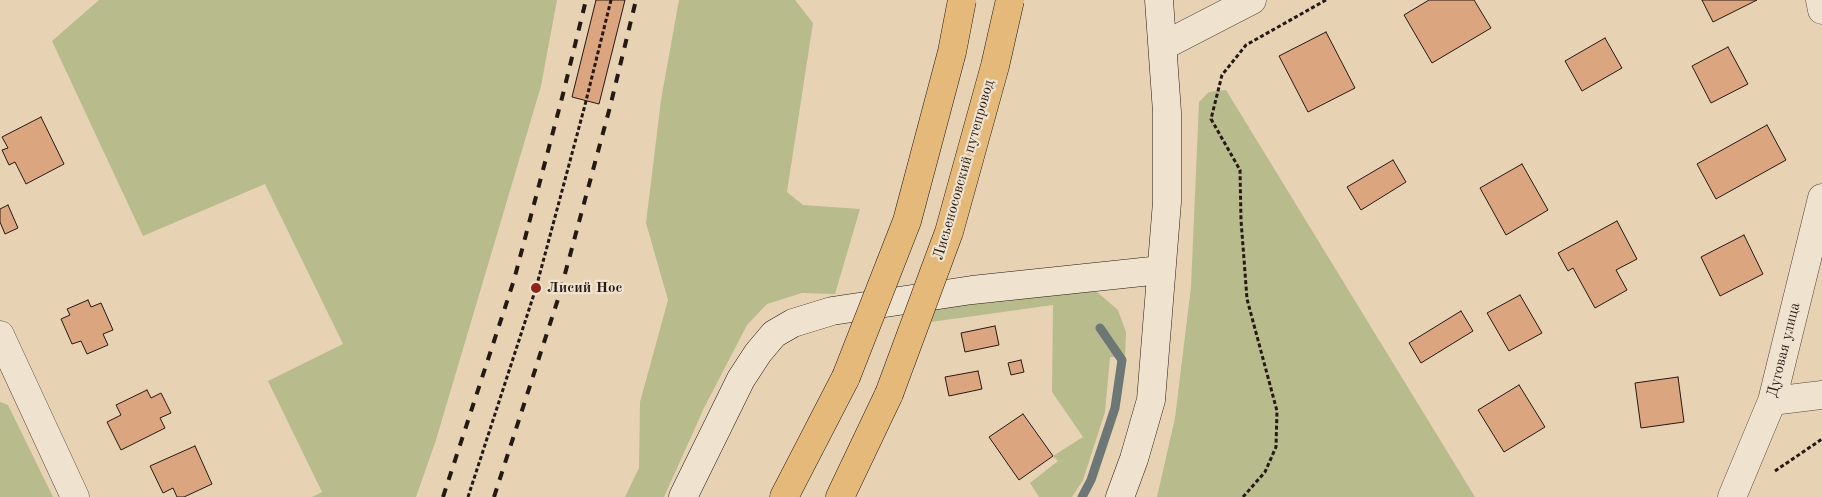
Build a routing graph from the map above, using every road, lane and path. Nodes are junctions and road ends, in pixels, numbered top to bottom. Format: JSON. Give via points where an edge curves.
{"nodes":[{"id":1,"x":611,"y":0,"type":"edge"},
{"id":2,"x":962,"y":0,"type":"edge"},
{"id":3,"x":1010,"y":0,"type":"edge"},
{"id":4,"x":1159,"y":0,"type":"edge"},
{"id":5,"x":1252,"y":0,"type":"edge"},
{"id":6,"x":1326,"y":0,"type":"edge"},
{"id":7,"x":1820,"y":0,"type":"edge"},
{"id":8,"x":1822,"y":10,"type":"edge"},
{"id":9,"x":1163,"y":46,"type":"junction"},
{"id":10,"x":1822,"y":198,"type":"edge"},
{"id":11,"x":1160,"y":270,"type":"junction"},
{"id":12,"x":0,"y":335,"type":"edge"},
{"id":13,"x":1822,"y":395,"type":"edge"},
{"id":14,"x":1772,"y":401,"type":"junction"},
{"id":15,"x":1822,"y":439,"type":"edge"},
{"id":16,"x":1767,"y":476,"type":"dead end"},
{"id":17,"x":76,"y":497,"type":"edge"},
{"id":18,"x":468,"y":497,"type":"edge"},
{"id":19,"x":684,"y":497,"type":"edge"},
{"id":20,"x":784,"y":497,"type":"edge"},
{"id":21,"x":840,"y":497,"type":"edge"},
{"id":22,"x":1120,"y":497,"type":"edge"},
{"id":23,"x":1243,"y":497,"type":"edge"},
{"id":24,"x":1732,"y":497,"type":"edge"}],
"edges":[{"from":1,"to":18,"type":"path","via":[[536,288]]},
{"from":2,"to":20,"type":"main road","bridge":true,"via":[[952,52],[907,221],[846,377]]},
{"from":3,"to":21,"type":"main road","name":"Лисьеносовский путепровод","bridge":true,"via":[[949,232],[889,394]]},
{"from":4,"to":9,"type":"street"},
{"from":5,"to":9,"type":"street"},
{"from":6,"to":23,"type":"path","via":[[1246,45],[1222,75],[1211,119],[1240,170],[1247,299],[1277,411],[1276,447],[1265,472]]},
{"from":7,"to":8,"type":"street"},
{"from":9,"to":11,"type":"street","via":[[1167,192]]},
{"from":10,"to":14,"type":"street","name":"Дуговая улица"},
{"from":11,"to":19,"type":"street","via":[[972,290],[832,311],[793,323],[774,334],[741,379]]},
{"from":11,"to":22,"type":"street","via":[[1151,400]]},
{"from":12,"to":17,"type":"street"},
{"from":13,"to":14,"type":"street"},
{"from":14,"to":24,"type":"street","name":"Дуговая улица"},
{"from":15,"to":16,"type":"path"}]}
